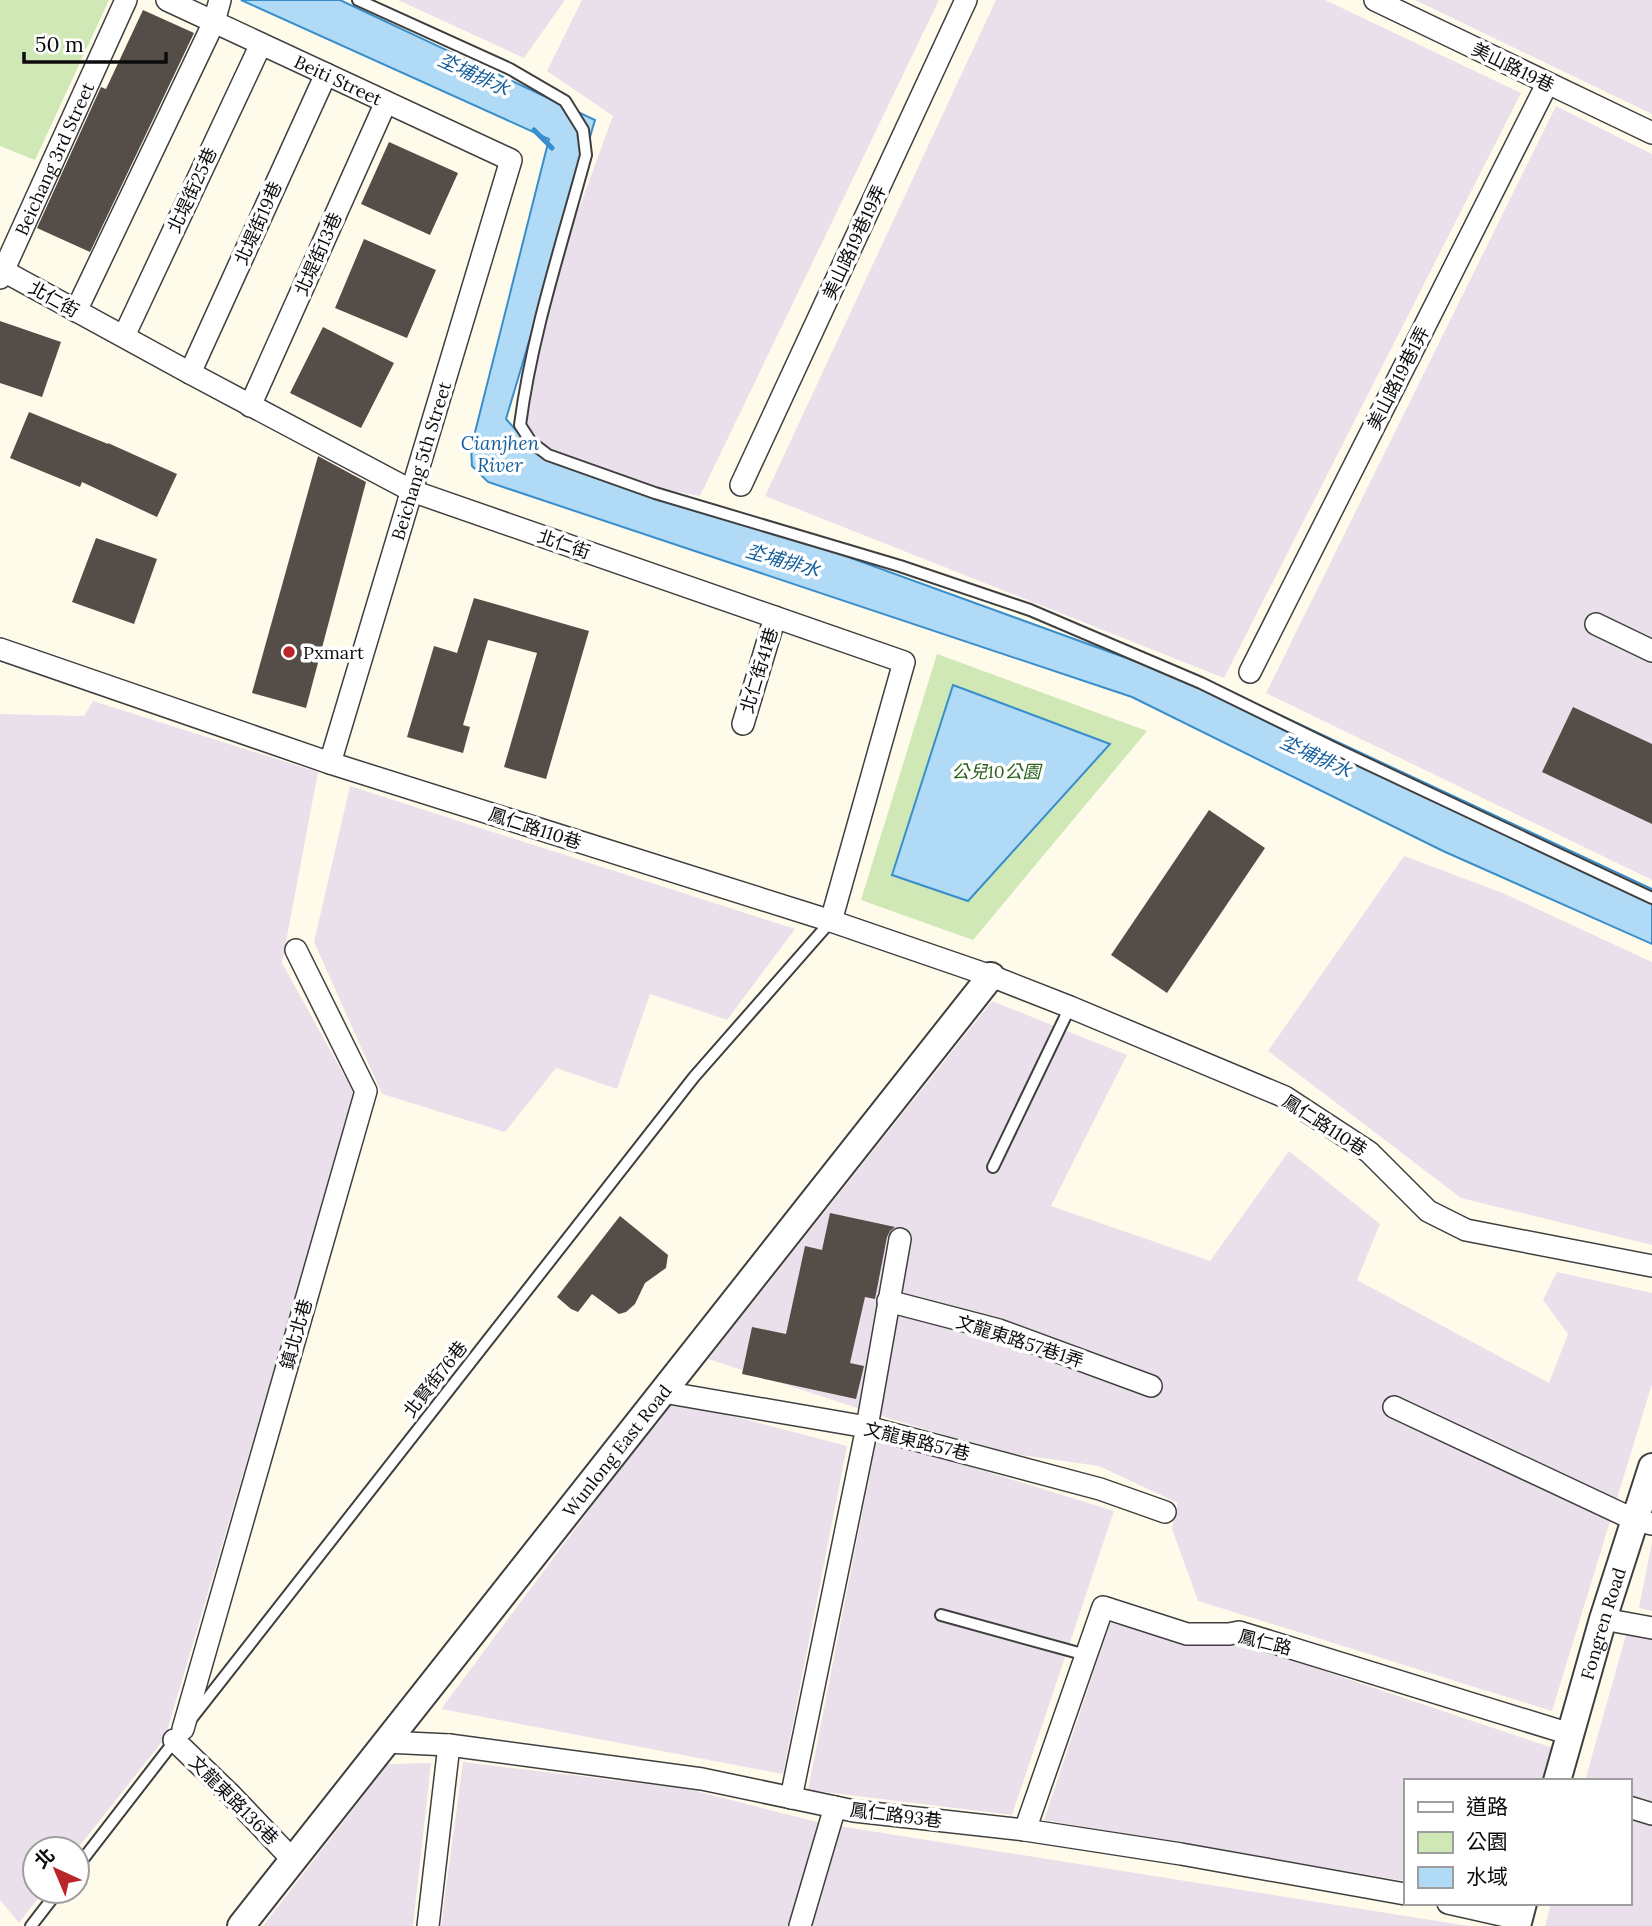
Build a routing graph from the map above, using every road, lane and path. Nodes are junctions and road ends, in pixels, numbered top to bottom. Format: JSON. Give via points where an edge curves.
{"nodes":[{"id":1,"x":126,"y":0,"type":"edge"},
{"id":2,"x":167,"y":0,"type":"edge"},
{"id":3,"x":358,"y":0,"type":"edge"},
{"id":4,"x":966,"y":0,"type":"edge"},
{"id":5,"x":1375,"y":0,"type":"edge"},
{"id":6,"x":217,"y":10,"type":"edge"},
{"id":7,"x":261,"y":44,"type":"junction"},
{"id":8,"x":326,"y":74,"type":"junction"},
{"id":9,"x":1547,"y":84,"type":"junction"},
{"id":10,"x":386,"y":102,"type":"junction"},
{"id":11,"x":1652,"y":133,"type":"edge"},
{"id":12,"x":511,"y":160,"type":"joint"},
{"id":13,"x":1,"y":272,"type":"edge"},
{"id":14,"x":76,"y":311,"type":"junction"},
{"id":15,"x":124,"y":336,"type":"junction"},
{"id":16,"x":190,"y":373,"type":"junction"},
{"id":17,"x":250,"y":406,"type":"junction"},
{"id":18,"x":741,"y":485,"type":"dead end"},
{"id":19,"x":412,"y":491,"type":"junction"},
{"id":20,"x":775,"y":617,"type":"junction"},
{"id":21,"x":1596,"y":624,"type":"dead end"},
{"id":22,"x":0,"y":649,"type":"edge"},
{"id":23,"x":1652,"y":651,"type":"edge"},
{"id":24,"x":1250,"y":672,"type":"dead end"},
{"id":25,"x":743,"y":724,"type":"dead end"},
{"id":26,"x":330,"y":763,"type":"junction"},
{"id":27,"x":1652,"y":898,"type":"edge"},
{"id":28,"x":831,"y":921,"type":"junction"},
{"id":29,"x":296,"y":950,"type":"dead end"},
{"id":30,"x":990,"y":976,"type":"junction"},
{"id":31,"x":1070,"y":1007,"type":"junction"},
{"id":32,"x":993,"y":1167,"type":"dead end"},
{"id":33,"x":900,"y":1239,"type":"dead end"},
{"id":34,"x":1652,"y":1265,"type":"edge"},
{"id":35,"x":888,"y":1301,"type":"junction"},
{"id":36,"x":1151,"y":1386,"type":"dead end"},
{"id":37,"x":663,"y":1392,"type":"junction"},
{"id":38,"x":1394,"y":1407,"type":"dead end"},
{"id":39,"x":867,"y":1427,"type":"junction"},
{"id":40,"x":1652,"y":1467,"type":"edge"},
{"id":41,"x":1165,"y":1512,"type":"dead end"},
{"id":42,"x":1644,"y":1522,"type":"edge"},
{"id":43,"x":941,"y":1615,"type":"dead end"},
{"id":44,"x":1603,"y":1619,"type":"junction"},
{"id":45,"x":1652,"y":1628,"type":"edge"},
{"id":46,"x":1086,"y":1655,"type":"junction"},
{"id":47,"x":1570,"y":1734,"type":"junction"},
{"id":48,"x":179,"y":1735,"type":"junction"},
{"id":49,"x":386,"y":1742,"type":"junction"},
{"id":50,"x":449,"y":1745,"type":"junction"},
{"id":51,"x":1558,"y":1779,"type":"edge"},
{"id":52,"x":792,"y":1798,"type":"junction"},
{"id":53,"x":835,"y":1807,"type":"junction"},
{"id":54,"x":1631,"y":1808,"type":"edge"},
{"id":55,"x":1652,"y":1814,"type":"edge"},
{"id":56,"x":1025,"y":1830,"type":"junction"},
{"id":57,"x":91,"y":1849,"type":"edge"},
{"id":58,"x":293,"y":1860,"type":"junction"},
{"id":59,"x":1404,"y":1894,"type":"edge"},
{"id":60,"x":48,"y":1905,"type":"edge"},
{"id":61,"x":1459,"y":1905,"type":"edge"},
{"id":62,"x":1520,"y":1916,"type":"edge"},
{"id":63,"x":32,"y":1926,"type":"edge"},
{"id":64,"x":241,"y":1926,"type":"edge"},
{"id":65,"x":428,"y":1926,"type":"edge"},
{"id":66,"x":800,"y":1926,"type":"edge"}],
"edges":[{"from":1,"to":13,"type":"street","name":"Beichang 3rd Street"},
{"from":2,"to":6,"type":"street","name":"Beiti Street"},
{"from":3,"to":27,"type":"lane","via":[[510,69],[565,101],[583,130],[586,155],[536,336],[520,425],[531,442],[548,455],[1030,610],[1202,683]]},
{"from":4,"to":18,"type":"street","name":"美山路19巷19弄"},
{"from":5,"to":9,"type":"street","name":"美山路19巷"},
{"from":6,"to":7,"type":"street","name":"Beiti Street"},
{"from":6,"to":14,"type":"street"},
{"from":7,"to":8,"type":"street","name":"Beiti Street"},
{"from":7,"to":15,"type":"street","name":"北堤街25巷"},
{"from":8,"to":10,"type":"street","name":"Beiti Street"},
{"from":8,"to":16,"type":"street","name":"北堤街19巷"},
{"from":9,"to":11,"type":"street","name":"美山路19巷"},
{"from":9,"to":24,"type":"street","name":"美山路19巷1弄"},
{"from":10,"to":12,"type":"street","name":"Beiti Street"},
{"from":10,"to":17,"type":"street","name":"北堤街13巷"},
{"from":12,"to":19,"type":"street","name":"Beichang 5th Street"},
{"from":13,"to":14,"type":"street","name":"北仁街"},
{"from":14,"to":15,"type":"street","name":"北仁街"},
{"from":15,"to":16,"type":"street","name":"北仁街"},
{"from":16,"to":17,"type":"street","name":"北仁街"},
{"from":17,"to":19,"type":"street","name":"北仁街"},
{"from":19,"to":20,"type":"street","name":"北仁街"},
{"from":19,"to":26,"type":"street","name":"Beichang 5th Street"},
{"from":20,"to":25,"type":"street","name":"北仁街41巷"},
{"from":20,"to":28,"type":"street","name":"北仁街","via":[[904,662]]},
{"from":21,"to":23,"type":"street"},
{"from":22,"to":26,"type":"street","name":"鳳仁路110巷"},
{"from":26,"to":28,"type":"street","name":"鳳仁路110巷"},
{"from":28,"to":30,"type":"street","name":"鳳仁路110巷"},
{"from":28,"to":48,"type":"lane","name":"北賢街76巷","via":[[694,1077]]},
{"from":29,"to":48,"type":"street","name":"鎮北北巷","via":[[366,1091]]},
{"from":30,"to":31,"type":"street","name":"鳳仁路110巷"},
{"from":30,"to":37,"type":"street","name":"Wunlong East Road"},
{"from":31,"to":32,"type":"lane"},
{"from":31,"to":34,"type":"street","name":"鳳仁路110巷","via":[[1285,1097],[1369,1152],[1428,1211],[1466,1230]]},
{"from":33,"to":35,"type":"street"},
{"from":35,"to":36,"type":"street","name":"文龍東路57巷1弄","via":[[999,1330]]},
{"from":35,"to":39,"type":"street"},
{"from":37,"to":39,"type":"street","name":"文龍東路57巷"},
{"from":37,"to":49,"type":"street","name":"Wunlong East Road"},
{"from":38,"to":42,"type":"street"},
{"from":39,"to":41,"type":"street","name":"文龍東路57巷","via":[[1100,1489]]},
{"from":39,"to":52,"type":"street"},
{"from":40,"to":42,"type":"street","name":"Fongren Road"},
{"from":42,"to":44,"type":"street","name":"Fongren Road"},
{"from":43,"to":46,"type":"lane"},
{"from":44,"to":45,"type":"street"},
{"from":44,"to":47,"type":"street","name":"Fongren Road"},
{"from":46,"to":47,"type":"street","name":"鳳仁路","via":[[1103,1607],[1187,1634],[1239,1632]]},
{"from":46,"to":56,"type":"street","name":"鳳仁路"},
{"from":47,"to":51,"type":"street","name":"Fongren Road"},
{"from":48,"to":57,"type":"lane","name":"北賢街76巷"},
{"from":48,"to":58,"type":"street","name":"文龍東路136巷"},
{"from":49,"to":50,"type":"street","name":"鳳仁路93巷"},
{"from":49,"to":58,"type":"street","name":"Wunlong East Road"},
{"from":50,"to":52,"type":"street","name":"鳳仁路93巷","via":[[702,1779]]},
{"from":50,"to":65,"type":"street"},
{"from":52,"to":53,"type":"street","name":"鳳仁路93巷"},
{"from":53,"to":56,"type":"street","name":"鳳仁路93巷"},
{"from":53,"to":66,"type":"street"},
{"from":54,"to":55,"type":"street"},
{"from":56,"to":59,"type":"street","name":"鳳仁路93巷"},
{"from":58,"to":64,"type":"street","name":"Wunlong East Road"},
{"from":60,"to":63,"type":"lane"},
{"from":61,"to":62,"type":"street"}]}
